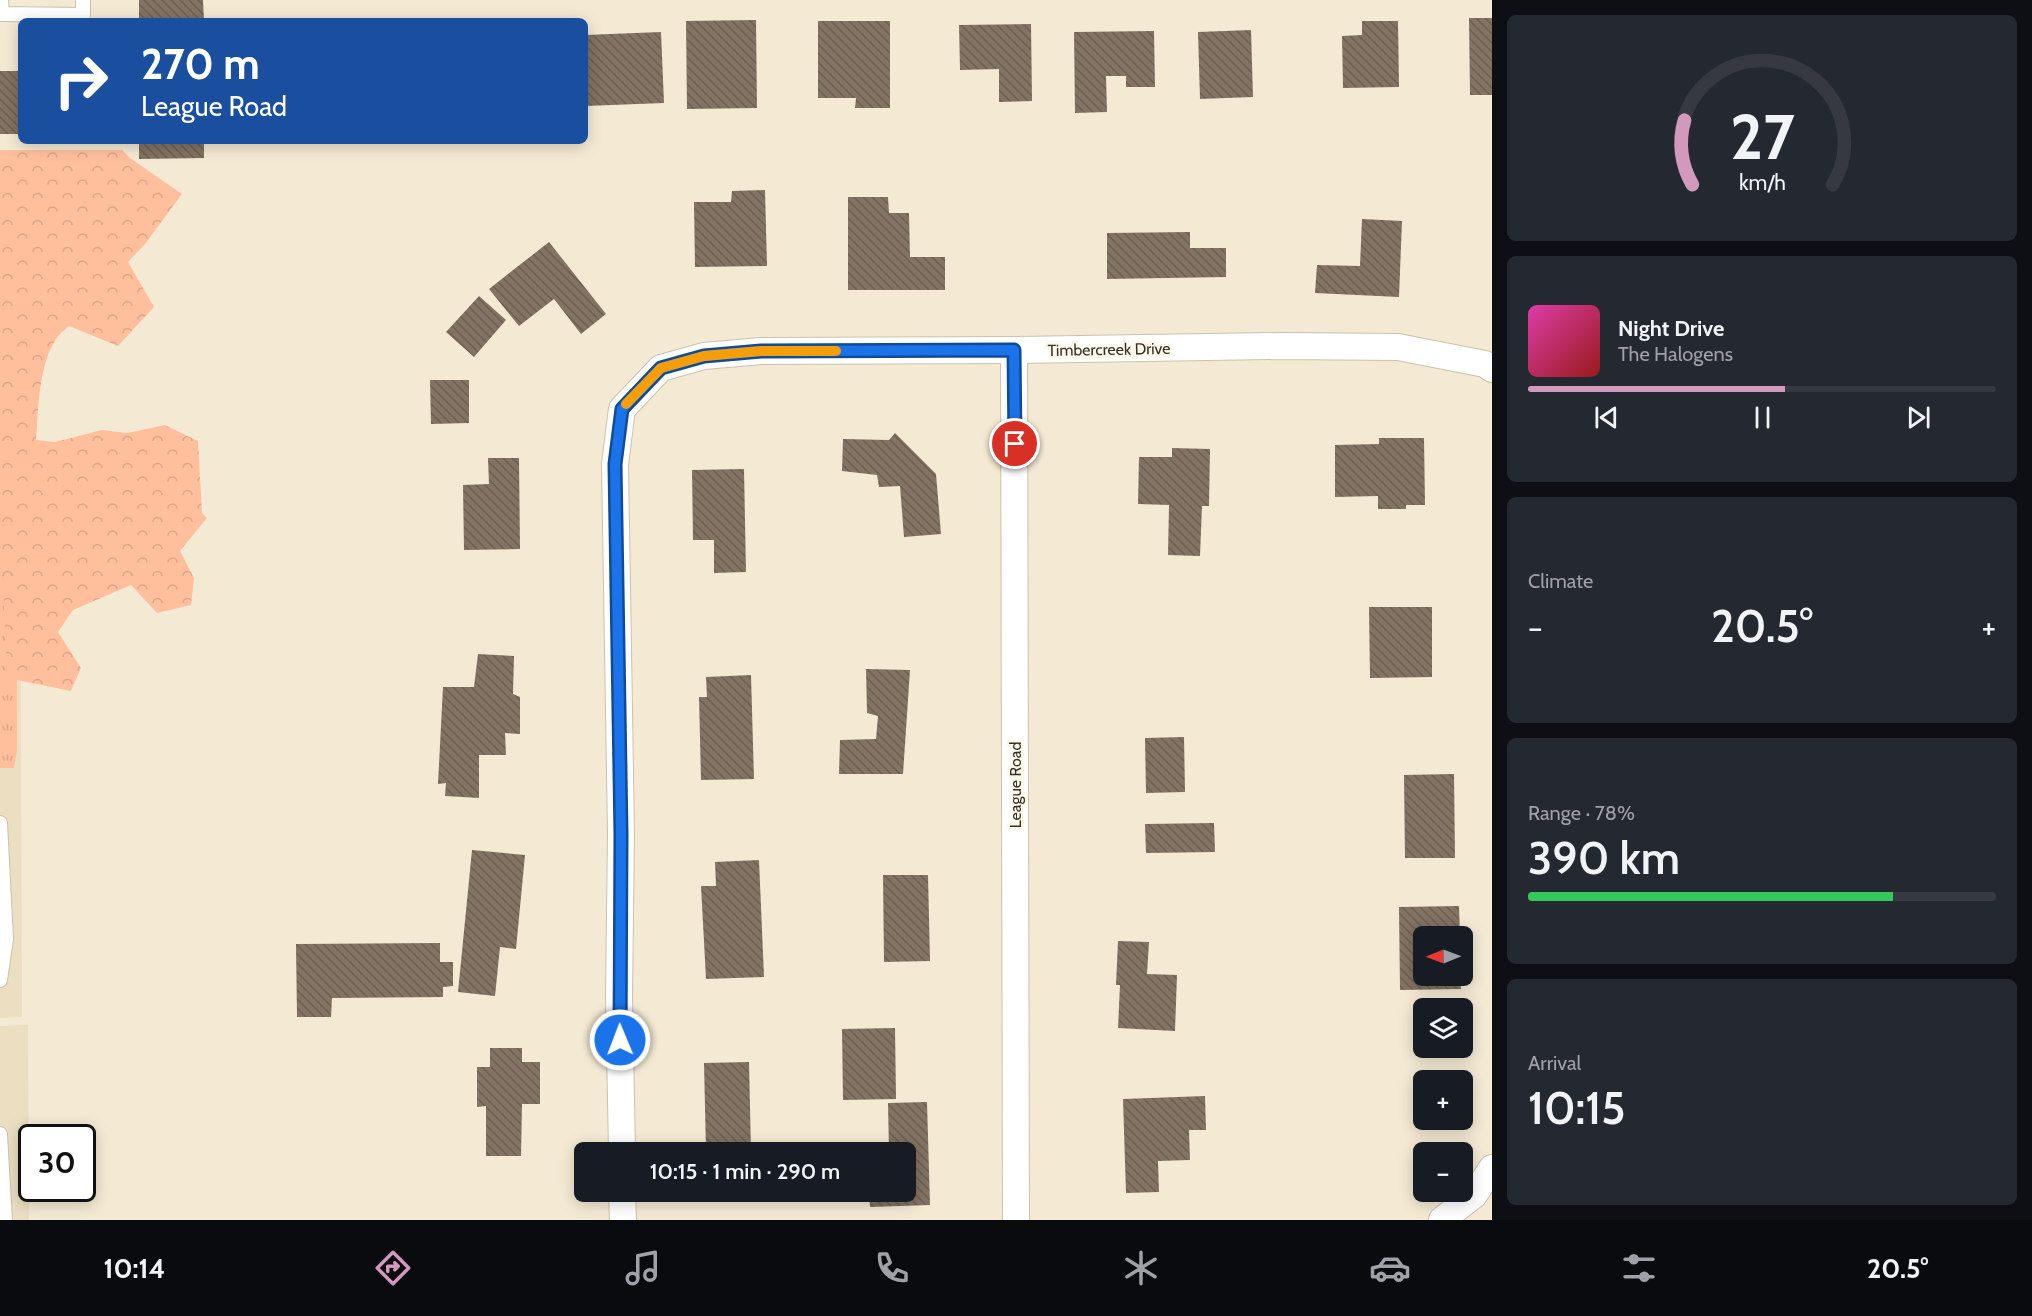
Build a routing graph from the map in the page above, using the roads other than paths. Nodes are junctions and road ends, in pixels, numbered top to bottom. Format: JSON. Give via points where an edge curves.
{"nodes":[{"id":1,"x":1,"y":0,"type":"edge"},
{"id":2,"x":83,"y":0,"type":"edge"},
{"id":3,"x":1014,"y":350,"type":"junction"},
{"id":4,"x":1492,"y":369,"type":"edge"},
{"id":5,"x":0,"y":824,"type":"edge"},
{"id":6,"x":0,"y":980,"type":"edge"},
{"id":7,"x":0,"y":1134,"type":"edge"},
{"id":8,"x":621,"y":1142,"type":"edge"},
{"id":9,"x":1492,"y":1168,"type":"edge"},
{"id":10,"x":622,"y":1202,"type":"edge"},
{"id":11,"x":5,"y":1220,"type":"edge"},
{"id":12,"x":623,"y":1220,"type":"edge"},
{"id":13,"x":1016,"y":1220,"type":"edge"},
{"id":14,"x":1442,"y":1220,"type":"edge"}],
"edges":[{"from":1,"to":2,"type":"lane","via":[[2,14],[83,15]]},
{"from":3,"to":4,"type":"street","name":"Timbercreek Drive","via":[[1398,347],[1485,364]]},
{"from":3,"to":8,"type":"street","name":"Timbercreek Drive","via":[[761,351],[704,356],[661,368],[622,409],[615,464]]},
{"from":3,"to":13,"type":"street","name":"League Road"},
{"from":5,"to":6,"type":"lane","via":[[6,939]]},
{"from":7,"to":11,"type":"lane"},
{"from":9,"to":14,"type":"street","via":[[1474,1195]]},
{"from":10,"to":12,"type":"street"}]}
